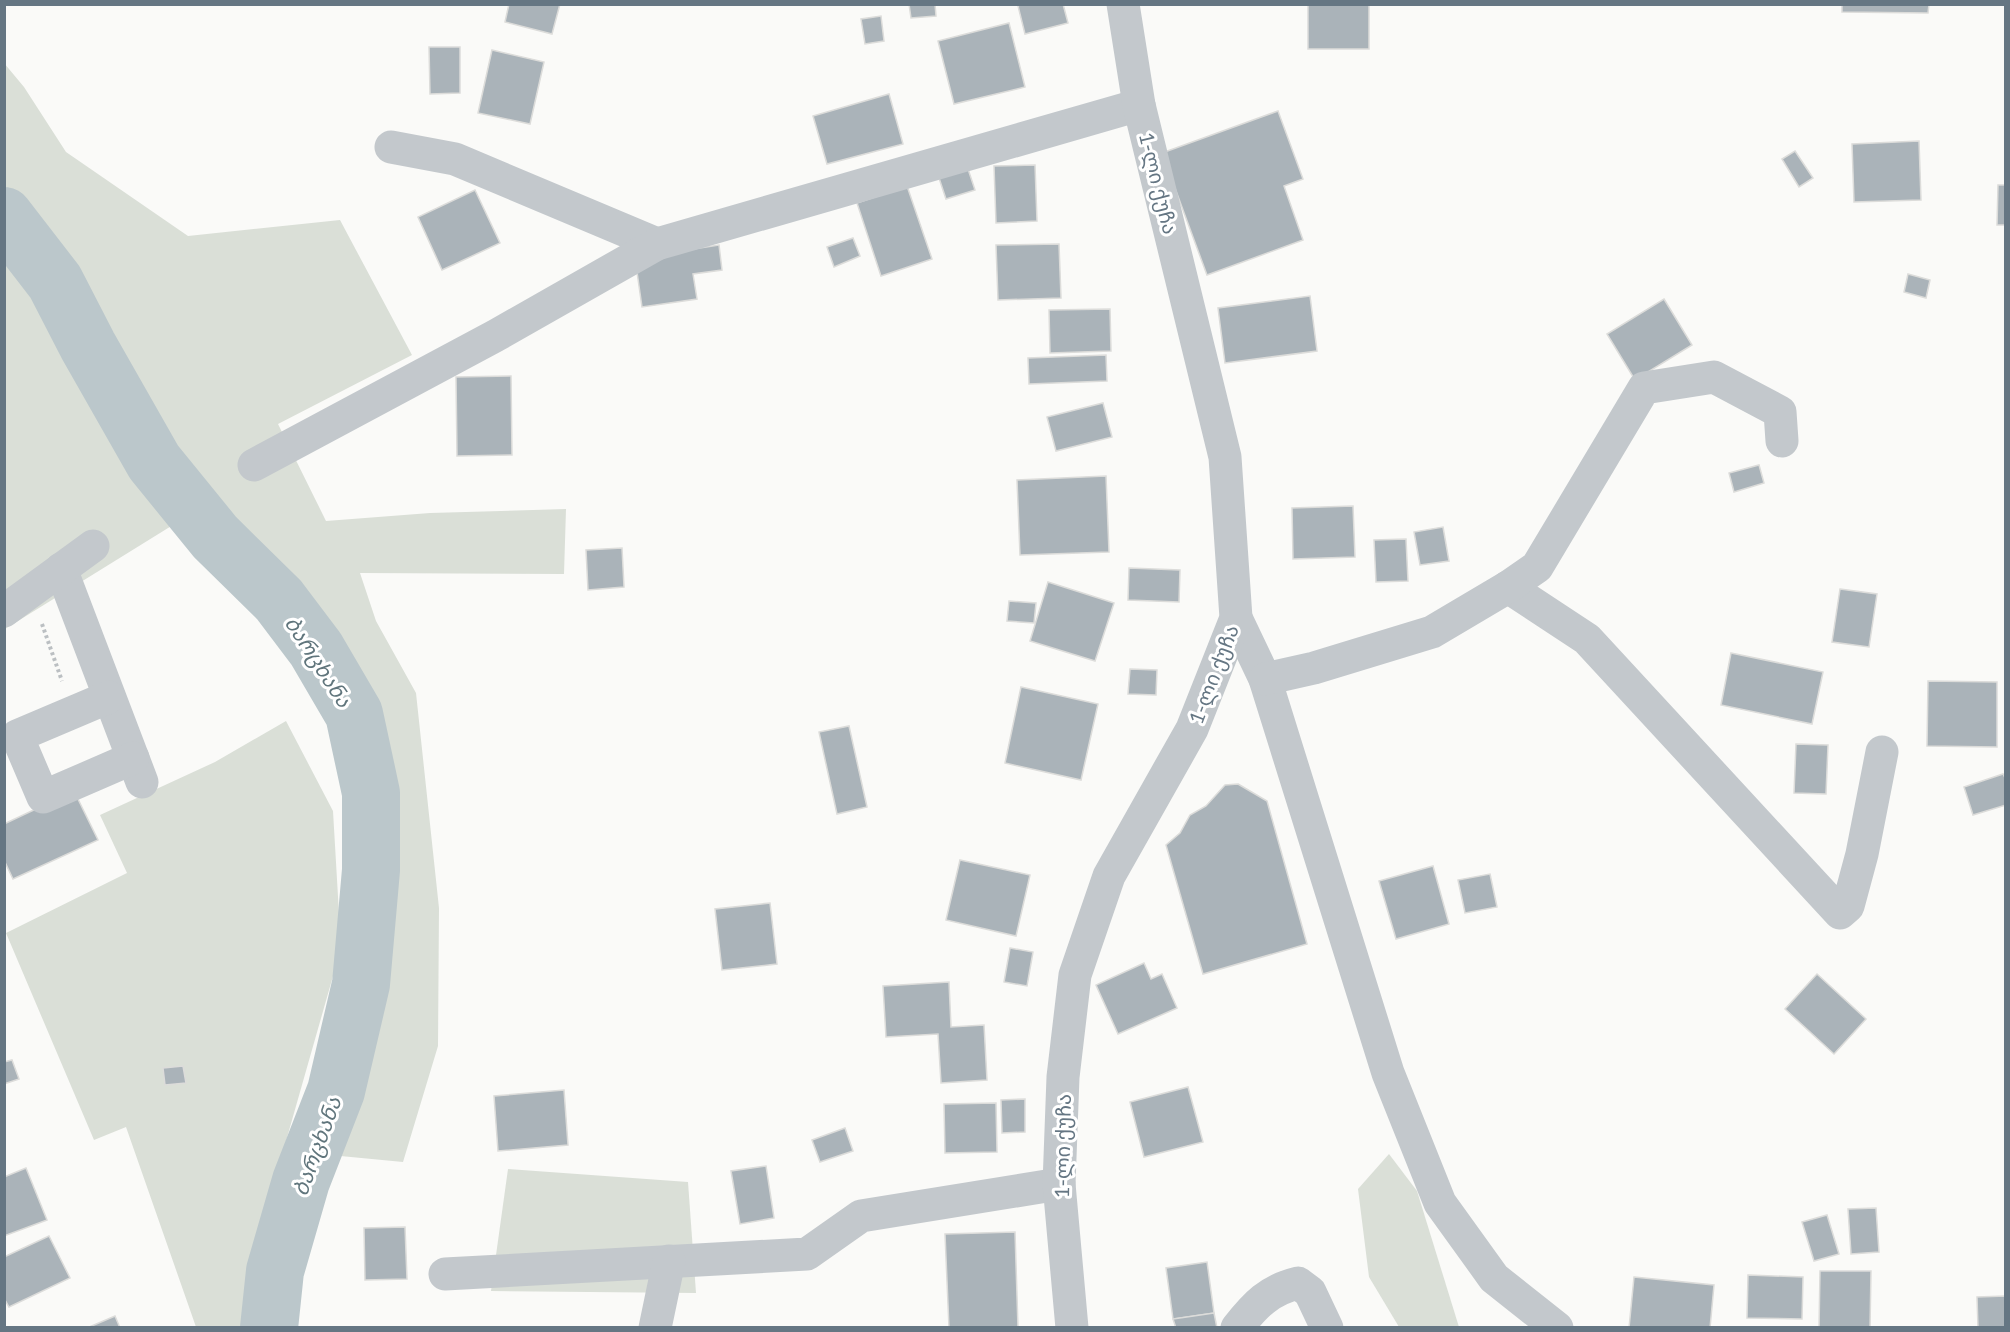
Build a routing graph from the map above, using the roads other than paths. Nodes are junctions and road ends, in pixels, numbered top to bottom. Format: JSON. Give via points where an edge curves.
{"nodes":[{"id":1,"x":1123,"y":4,"type":"edge"},
{"id":2,"x":1139,"y":105,"type":"junction"},
{"id":3,"x":391,"y":147,"type":"dead end"},
{"id":4,"x":657,"y":244,"type":"junction"},
{"id":5,"x":1782,"y":441,"type":"dead end"},
{"id":6,"x":254,"y":465,"type":"dead end"},
{"id":7,"x":93,"y":546,"type":"dead end"},
{"id":8,"x":61,"y":569,"type":"junction"},
{"id":9,"x":1508,"y":587,"type":"junction"},
{"id":10,"x":4,"y":611,"type":"edge"},
{"id":11,"x":1236,"y":618,"type":"junction"},
{"id":12,"x":1264,"y":679,"type":"junction"},
{"id":13,"x":109,"y":697,"type":"junction"},
{"id":14,"x":1882,"y":752,"type":"dead end"},
{"id":15,"x":1059,"y":1184,"type":"junction"},
{"id":16,"x":669,"y":1261,"type":"junction"},
{"id":17,"x":445,"y":1274,"type":"dead end"},
{"id":18,"x":655,"y":1328,"type":"edge"},
{"id":19,"x":1072,"y":1328,"type":"edge"},
{"id":20,"x":1237,"y":1328,"type":"edge"},
{"id":21,"x":1327,"y":1328,"type":"edge"},
{"id":22,"x":1557,"y":1328,"type":"edge"}],
"edges":[{"from":1,"to":2,"type":"street","name":"1-ლი ქუჩა"},
{"from":2,"to":4,"type":"street"},
{"from":2,"to":11,"type":"street","name":"1-ლი ქუჩა","via":[[1225,457]]},
{"from":3,"to":4,"type":"street","via":[[455,159]]},
{"from":4,"to":6,"type":"street"},
{"from":5,"to":9,"type":"street","via":[[1780,412],[1714,377],[1644,388],[1537,567]]},
{"from":7,"to":8,"type":"street"},
{"from":8,"to":10,"type":"street"},
{"from":8,"to":13,"type":"street"},
{"from":9,"to":12,"type":"street","via":[[1432,632]]},
{"from":9,"to":14,"type":"street","via":[[1587,639],[1840,913],[1848,906],[1862,854]]},
{"from":11,"to":12,"type":"street"},
{"from":11,"to":15,"type":"street","name":"1-ლი ქუჩა","via":[[1192,729],[1110,876],[1076,975],[1063,1077]]},
{"from":12,"to":22,"type":"street","via":[[1388,1073],[1440,1203],[1494,1278]]},
{"from":13,"to":13,"type":"street","via":[[137,770],[43,797],[17,736]]},
{"from":15,"to":16,"type":"street","via":[[861,1216],[807,1254]]},
{"from":15,"to":19,"type":"street","name":"1-ლი ქუჩა"},
{"from":16,"to":17,"type":"street"},
{"from":16,"to":18,"type":"street"},
{"from":20,"to":21,"type":"street","via":[[1256,1304],[1282,1286],[1298,1282],[1310,1292]]}]}
